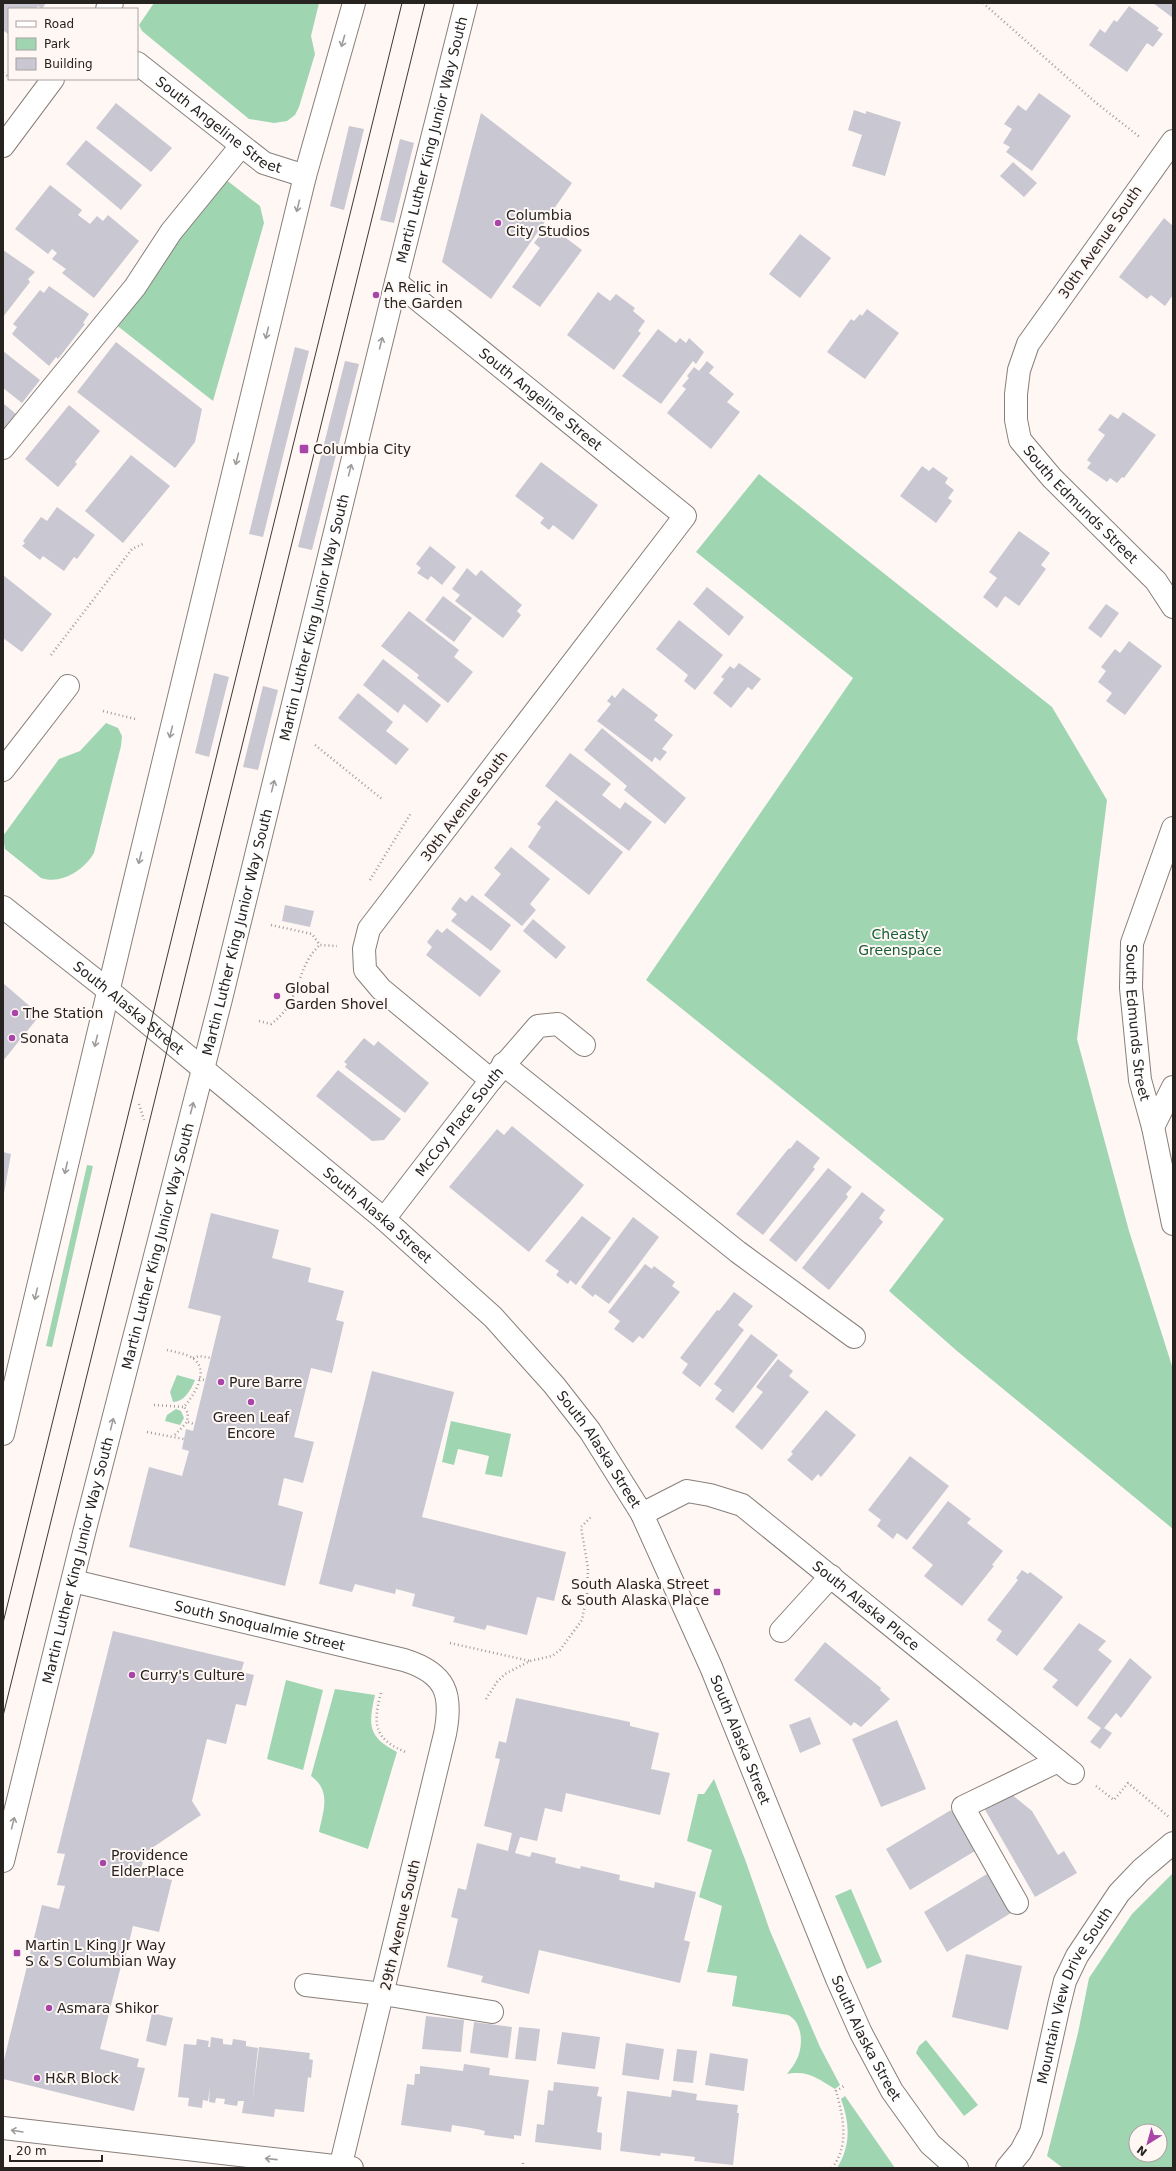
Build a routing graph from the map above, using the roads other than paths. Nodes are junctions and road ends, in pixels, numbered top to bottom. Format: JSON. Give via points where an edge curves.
{"nodes":[{"id":1,"x":354,"y":3,"type":"edge"},
{"id":2,"x":466,"y":3,"type":"edge"},
{"id":3,"x":138,"y":65,"type":"edge"},
{"id":4,"x":52,"y":80,"type":"edge"},
{"id":5,"x":3,"y":146,"type":"edge"},
{"id":6,"x":241,"y":146,"type":"junction"},
{"id":7,"x":1170,"y":151,"type":"edge"},
{"id":8,"x":305,"y":176,"type":"junction"},
{"id":9,"x":396,"y":282,"type":"junction"},
{"id":10,"x":1028,"y":344,"type":"joint"},
{"id":11,"x":3,"y":448,"type":"edge"},
{"id":12,"x":685,"y":516,"type":"joint"},
{"id":13,"x":1173,"y":606,"type":"edge"},
{"id":14,"x":68,"y":686,"type":"dead end"},
{"id":15,"x":3,"y":770,"type":"edge"},
{"id":16,"x":1173,"y":828,"type":"edge"},
{"id":17,"x":3,"y":906,"type":"edge"},
{"id":18,"x":108,"y":990,"type":"junction"},
{"id":19,"x":584,"y":1045,"type":"dead end"},
{"id":20,"x":203,"y":1069,"type":"junction"},
{"id":21,"x":497,"y":1072,"type":"junction"},
{"id":22,"x":1173,"y":1087,"type":"edge"},
{"id":23,"x":1153,"y":1127,"type":"junction"},
{"id":24,"x":384,"y":1219,"type":"junction"},
{"id":25,"x":1173,"y":1224,"type":"edge"},
{"id":26,"x":854,"y":1337,"type":"dead end"},
{"id":27,"x":3,"y":1434,"type":"edge"},
{"id":28,"x":642,"y":1514,"type":"junction"},
{"id":29,"x":831,"y":1576,"type":"junction"},
{"id":30,"x":73,"y":1581,"type":"junction"},
{"id":31,"x":781,"y":1631,"type":"dead end"},
{"id":32,"x":441,"y":1682,"type":"joint"},
{"id":33,"x":1173,"y":1843,"type":"edge"},
{"id":34,"x":3,"y":1861,"type":"edge"},
{"id":35,"x":1017,"y":1903,"type":"dead end"},
{"id":36,"x":306,"y":1985,"type":"dead end"},
{"id":37,"x":383,"y":1994,"type":"junction"},
{"id":38,"x":492,"y":2012,"type":"dead end"},
{"id":39,"x":3,"y":2128,"type":"edge"},
{"id":40,"x":344,"y":2168,"type":"edge"},
{"id":41,"x":957,"y":2168,"type":"edge"},
{"id":42,"x":1006,"y":2168,"type":"edge"}],
"edges":[{"from":1,"to":8,"type":"main road","one_way":true},
{"from":2,"to":9,"type":"main road","name":"Martin Luther King Junior Way South"},
{"from":3,"to":6,"type":"main road","name":"South Angeline Street"},
{"from":4,"to":5,"type":"main road"},
{"from":6,"to":8,"type":"main road","name":"South Angeline Street","via":[[264,163]]},
{"from":6,"to":11,"type":"main road","via":[[171,232],[134,287]]},
{"from":7,"to":10,"type":"main road","name":"30th Avenue South"},
{"from":8,"to":18,"type":"main road","one_way":true},
{"from":9,"to":12,"type":"main road","name":"South Angeline Street"},
{"from":20,"to":9,"type":"main road","name":"Martin Luther King Junior Way South","one_way":true},
{"from":10,"to":13,"type":"main road","name":"South Edmunds Street","via":[[1019,370],[1016,394],[1016,420],[1020,440],[1052,478],[1156,581]]},
{"from":12,"to":21,"type":"main road","name":"30th Avenue South","via":[[369,929],[364,950],[365,970],[381,989]]},
{"from":14,"to":15,"type":"main road"},
{"from":16,"to":23,"type":"main road","name":"South Edmunds Street","via":[[1132,943],[1131,988],[1140,1080]]},
{"from":17,"to":18,"type":"main road","name":"South Alaska Street"},
{"from":18,"to":20,"type":"main road","name":"South Alaska Street"},
{"from":18,"to":27,"type":"main road","one_way":true},
{"from":19,"to":21,"type":"main road","name":"McCoy Place South","via":[[558,1024],[538,1026]]},
{"from":20,"to":24,"type":"main road","name":"South Alaska Street"},
{"from":30,"to":20,"type":"main road","name":"Martin Luther King Junior Way South","one_way":true},
{"from":21,"to":24,"type":"main road","name":"McCoy Place South"},
{"from":21,"to":26,"type":"main road","name":"30th Avenue South"},
{"from":22,"to":23,"type":"main road"},
{"from":23,"to":25,"type":"main road"},
{"from":24,"to":28,"type":"main road","name":"South Alaska Street","via":[[492,1317],[554,1385],[590,1431]]},
{"from":28,"to":29,"type":"main road","name":"South Alaska Place","via":[[686,1491],[742,1505]]},
{"from":28,"to":41,"type":"main road","name":"South Alaska Street","via":[[711,1667],[861,2033],[892,2091],[930,2144]]},
{"from":29,"to":31,"type":"main road"},
{"from":29,"to":35,"type":"main road","name":"South Alaska Place","via":[[1074,1772],[963,1807]]},
{"from":30,"to":32,"type":"main road","name":"South Snoqualmie Street","via":[[404,1660],[430,1670]]},
{"from":34,"to":30,"type":"main road","name":"Martin Luther King Junior Way South","one_way":true},
{"from":32,"to":37,"type":"main road","name":"29th Avenue South","via":[[447,1696],[449,1712]]},
{"from":33,"to":42,"type":"main road","name":"Mountain View Drive South","via":[[1119,1893],[1077,1956],[1065,1980],[1031,2132],[1021,2151]]},
{"from":36,"to":37,"type":"main road"},
{"from":37,"to":38,"type":"main road"},
{"from":37,"to":40,"type":"main road","name":"29th Avenue South"},
{"from":40,"to":39,"type":"main road","one_way":true}]}
